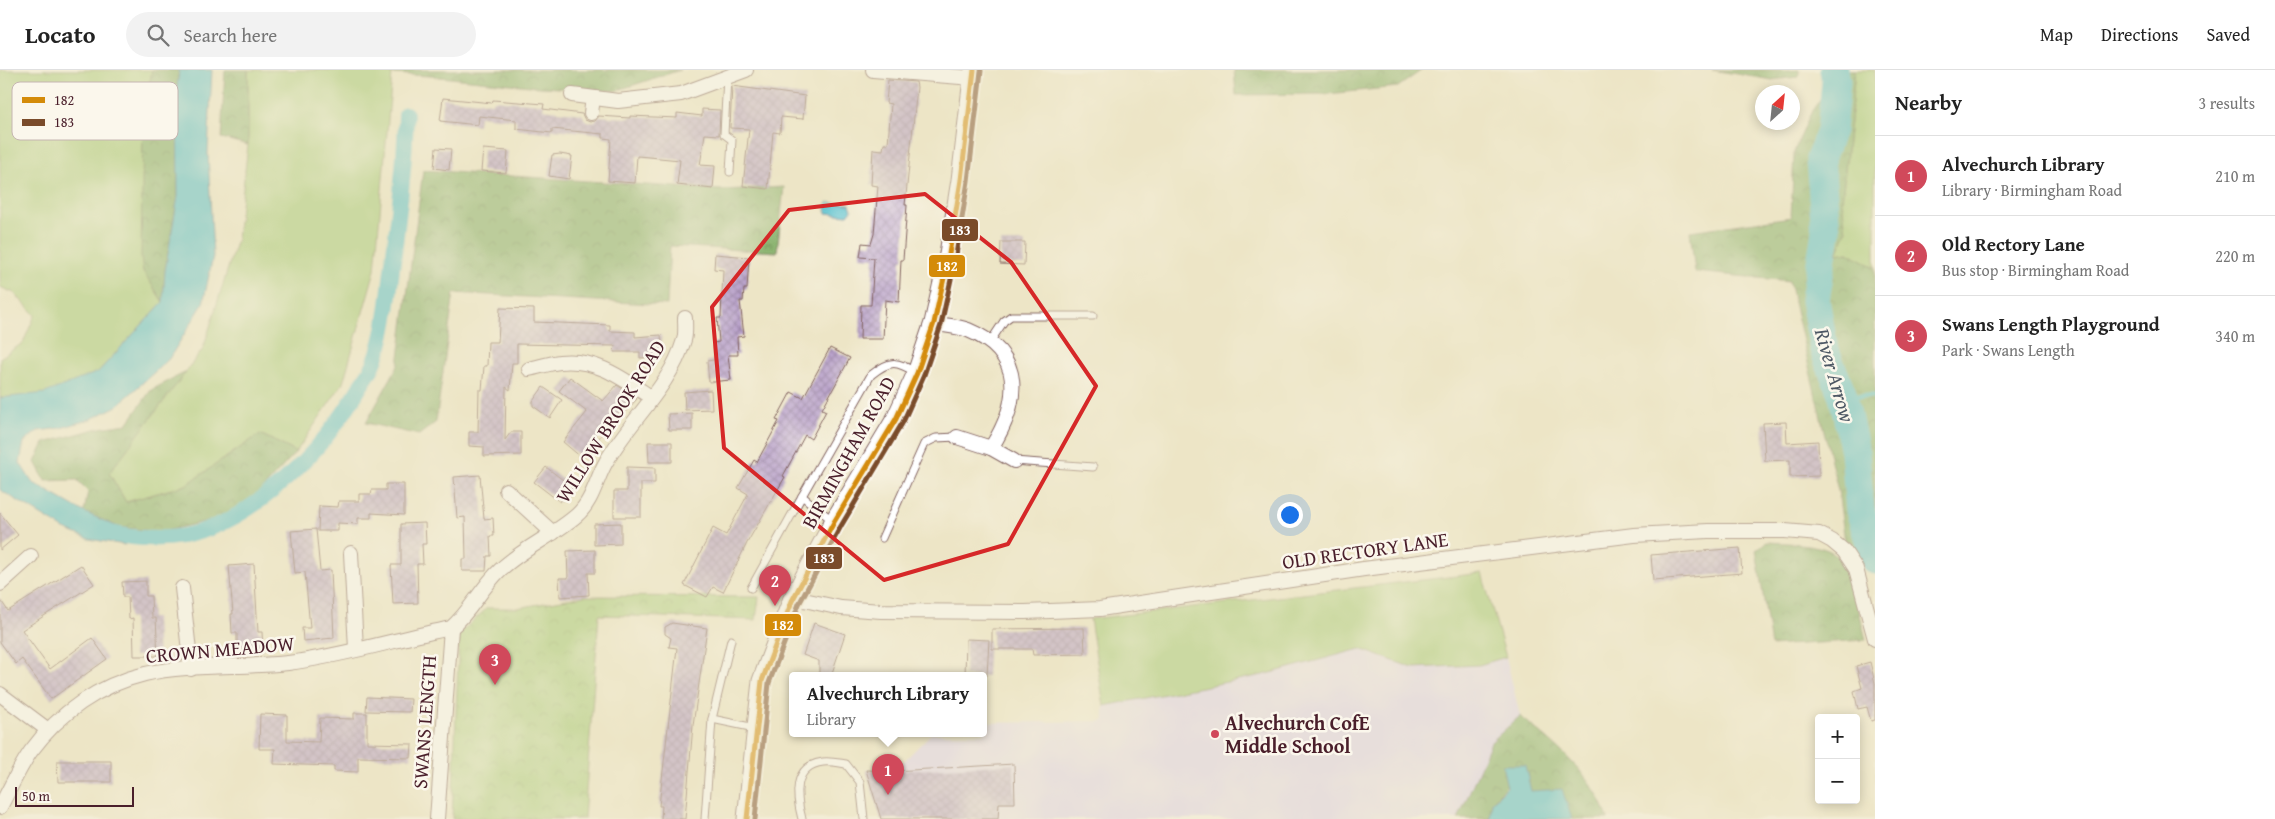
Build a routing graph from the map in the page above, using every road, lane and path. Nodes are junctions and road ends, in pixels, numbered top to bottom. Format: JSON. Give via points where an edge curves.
{"nodes":[{"id":1,"x":746,"y":70,"type":"edge"},
{"id":2,"x":873,"y":70,"type":"edge"},
{"id":3,"x":973,"y":74,"type":"edge"},
{"id":4,"x":727,"y":77,"type":"junction"},
{"id":5,"x":572,"y":96,"type":"dead end"},
{"id":6,"x":593,"y":98,"type":"junction"},
{"id":7,"x":591,"y":113,"type":"dead end"},
{"id":8,"x":730,"y":172,"type":"dead end"},
{"id":9,"x":1094,"y":316,"type":"dead end"},
{"id":10,"x":685,"y":318,"type":"dead end"},
{"id":11,"x":934,"y":323,"type":"junction"},
{"id":12,"x":990,"y":342,"type":"junction"},
{"id":13,"x":529,"y":369,"type":"dead end"},
{"id":14,"x":917,"y":373,"type":"junction"},
{"id":15,"x":652,"y":398,"type":"junction"},
{"id":16,"x":957,"y":437,"type":"joint"},
{"id":17,"x":991,"y":448,"type":"junction"},
{"id":18,"x":1014,"y":461,"type":"joint"},
{"id":19,"x":1092,"y":468,"type":"dead end"},
{"id":20,"x":506,"y":490,"type":"dead end"},
{"id":21,"x":802,"y":496,"type":"junction"},
{"id":22,"x":834,"y":522,"type":"junction"},
{"id":23,"x":553,"y":533,"type":"junction"},
{"id":24,"x":882,"y":538,"type":"dead end"},
{"id":25,"x":351,"y":553,"type":"dead end"},
{"id":26,"x":31,"y":556,"type":"dead end"},
{"id":27,"x":0,"y":584,"type":"edge"},
{"id":28,"x":182,"y":588,"type":"dead end"},
{"id":29,"x":751,"y":588,"type":"dead end"},
{"id":30,"x":792,"y":601,"type":"junction"},
{"id":31,"x":464,"y":617,"type":"joint"},
{"id":32,"x":451,"y":628,"type":"junction"},
{"id":33,"x":731,"y":640,"type":"dead end"},
{"id":34,"x":1875,"y":640,"type":"edge"},
{"id":35,"x":356,"y":649,"type":"junction"},
{"id":36,"x":191,"y":669,"type":"junction"},
{"id":37,"x":0,"y":694,"type":"edge"},
{"id":38,"x":712,"y":719,"type":"junction"},
{"id":39,"x":756,"y":728,"type":"junction"},
{"id":40,"x":48,"y":730,"type":"junction"},
{"id":41,"x":0,"y":807,"type":"edge"},
{"id":42,"x":437,"y":819,"type":"edge"},
{"id":43,"x":705,"y":819,"type":"edge"},
{"id":44,"x":747,"y":819,"type":"edge"},
{"id":45,"x":802,"y":819,"type":"edge"},
{"id":46,"x":864,"y":819,"type":"edge"}],
"edges":[{"from":1,"to":4,"type":"street"},
{"from":2,"to":3,"type":"street"},
{"from":3,"to":11,"type":"main road","name":"BIRMINGHAM ROAD","via":[[950,251]]},
{"from":4,"to":6,"type":"street","via":[[681,94],[618,100]]},
{"from":4,"to":8,"type":"lane","via":[[724,134],[732,140]]},
{"from":5,"to":6,"type":"street"},
{"from":6,"to":7,"type":"street"},
{"from":9,"to":12,"type":"lane","via":[[1011,316]]},
{"from":10,"to":15,"type":"street","name":"WILLOW BROOK ROAD","via":[[684,340]]},
{"from":11,"to":12,"type":"street","via":[[967,329]]},
{"from":11,"to":14,"type":"main road","name":"BIRMINGHAM ROAD"},
{"from":12,"to":17,"type":"street","via":[[997,346],[1009,365],[1014,389],[1000,433]]},
{"from":13,"to":15,"type":"street","via":[[560,362],[582,362],[608,369]]},
{"from":14,"to":21,"type":"lane","via":[[898,363],[884,364],[871,375]]},
{"from":14,"to":22,"type":"main road","name":"BIRMINGHAM ROAD","via":[[896,419]]},
{"from":15,"to":23,"type":"street","name":"WILLOW BROOK ROAD","via":[[620,439],[582,509]]},
{"from":16,"to":17,"type":"street"},
{"from":16,"to":24,"type":"lane","via":[[936,438],[924,444]]},
{"from":17,"to":18,"type":"street"},
{"from":18,"to":19,"type":"lane"},
{"from":20,"to":23,"type":"street"},
{"from":21,"to":22,"type":"lane"},
{"from":21,"to":29,"type":"lane"},
{"from":22,"to":30,"type":"main road","name":"BIRMINGHAM ROAD"},
{"from":23,"to":31,"type":"street","name":"WILLOW BROOK ROAD","via":[[521,552],[498,572]]},
{"from":25,"to":35,"type":"street"},
{"from":26,"to":27,"type":"street"},
{"from":28,"to":36,"type":"street"},
{"from":30,"to":34,"type":"street","name":"OLD RECTORY LANE","via":[[881,611],[1100,609],[1364,568],[1634,535],[1785,531],[1819,534],[1844,550],[1856,569]]},
{"from":30,"to":39,"type":"main road","name":"BIRMINGHAM ROAD","via":[[762,681]]},
{"from":31,"to":32,"type":"street","name":"CROWN MEADOW"},
{"from":32,"to":35,"type":"street","name":"CROWN MEADOW"},
{"from":32,"to":42,"type":"street","name":"SWANS LENGTH"},
{"from":33,"to":38,"type":"lane"},
{"from":35,"to":36,"type":"street","name":"CROWN MEADOW","via":[[262,666]]},
{"from":36,"to":40,"type":"street","name":"CROWN MEADOW","via":[[146,674],[109,685],[72,709]]},
{"from":37,"to":40,"type":"street"},
{"from":38,"to":39,"type":"lane"},
{"from":38,"to":43,"type":"lane"},
{"from":39,"to":44,"type":"main road","name":"BIRMINGHAM ROAD"},
{"from":40,"to":41,"type":"street","name":"CROWN MEADOW","via":[[30,752]]},
{"from":45,"to":46,"type":"lane","via":[[797,787],[811,765],[824,762],[846,764],[860,782]]}]}
